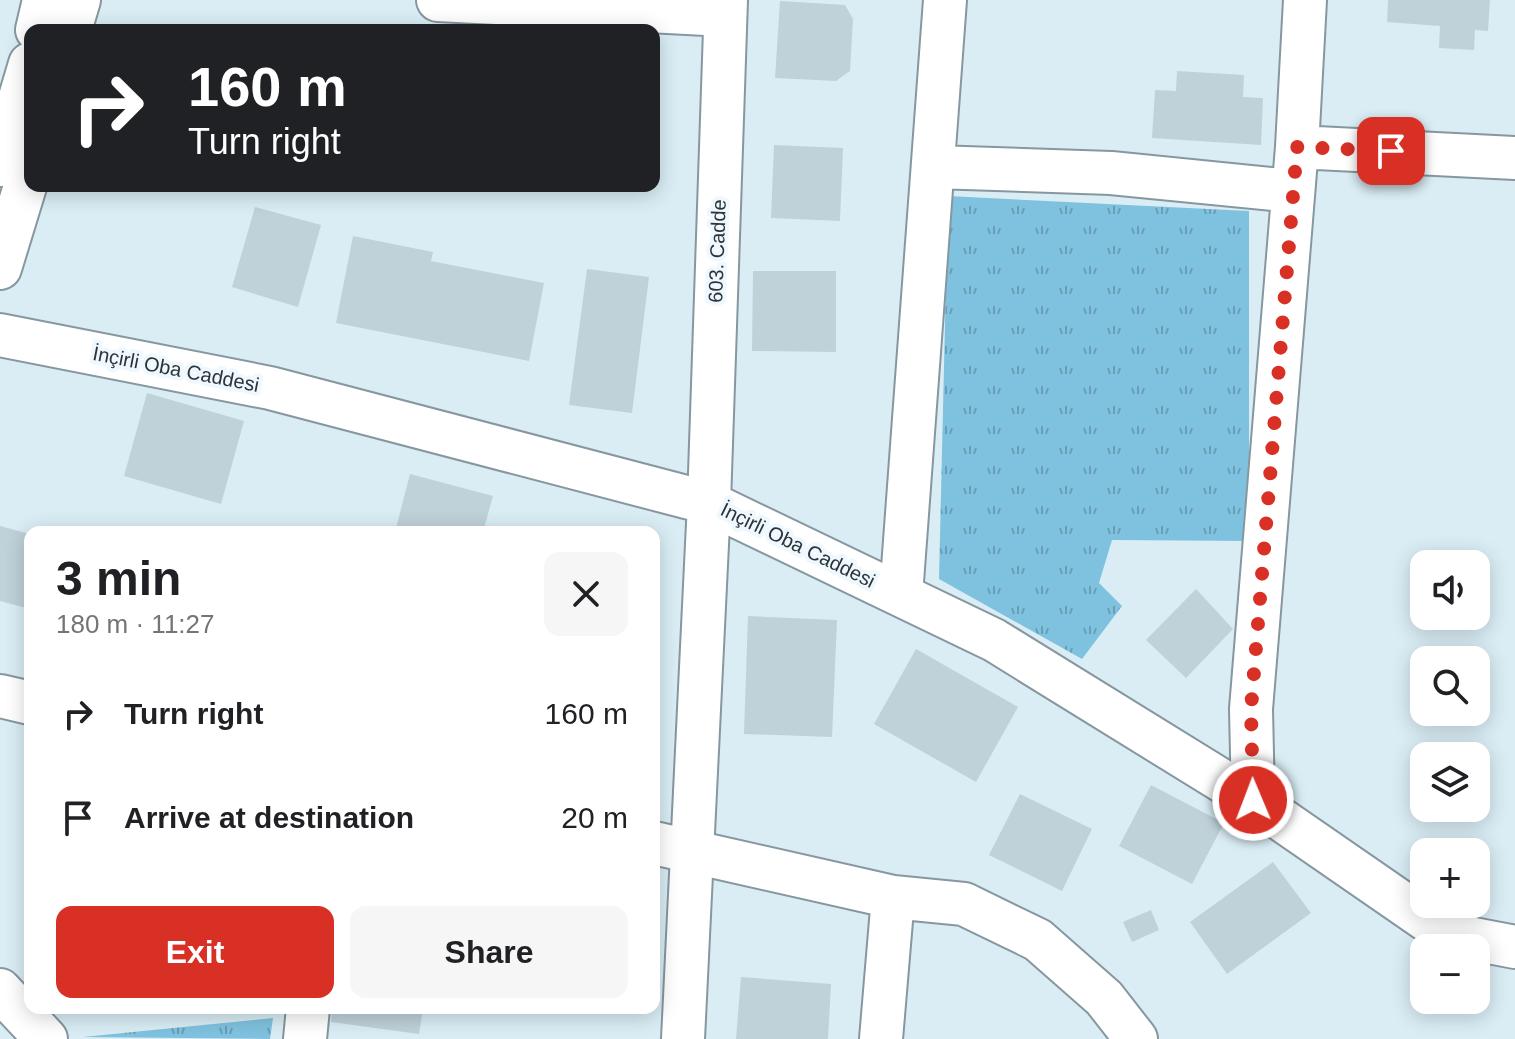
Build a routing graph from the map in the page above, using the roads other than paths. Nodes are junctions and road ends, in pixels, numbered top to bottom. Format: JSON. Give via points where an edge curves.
{"nodes":[{"id":1,"x":44,"y":0,"type":"edge"},
{"id":2,"x":79,"y":0,"type":"edge"},
{"id":3,"x":438,"y":0,"type":"edge"},
{"id":4,"x":945,"y":0,"type":"edge"},
{"id":5,"x":1305,"y":0,"type":"edge"},
{"id":6,"x":726,"y":8,"type":"edge"},
{"id":7,"x":38,"y":24,"type":"edge"},
{"id":8,"x":72,"y":24,"type":"edge"},
{"id":9,"x":24,"y":84,"type":"edge"},
{"id":10,"x":1297,"y":147,"type":"junction"},
{"id":11,"x":1515,"y":158,"type":"edge"},
{"id":12,"x":0,"y":165,"type":"edge"},
{"id":13,"x":934,"y":167,"type":"junction"},
{"id":14,"x":24,"y":190,"type":"edge"},
{"id":15,"x":1292,"y":191,"type":"junction"},
{"id":16,"x":0,"y":268,"type":"edge"},
{"id":17,"x":0,"y":335,"type":"edge"},
{"id":18,"x":709,"y":503,"type":"junction"},
{"id":19,"x":901,"y":595,"type":"junction"},
{"id":20,"x":0,"y":696,"type":"edge"},
{"id":21,"x":24,"y":702,"type":"edge"},
{"id":22,"x":1253,"y":800,"type":"junction"},
{"id":23,"x":674,"y":846,"type":"edge"},
{"id":24,"x":893,"y":897,"type":"junction"},
{"id":25,"x":1515,"y":947,"type":"edge"},
{"id":26,"x":0,"y":990,"type":"edge"},
{"id":27,"x":307,"y":1014,"type":"edge"},
{"id":28,"x":46,"y":1039,"type":"edge"},
{"id":29,"x":305,"y":1039,"type":"edge"},
{"id":30,"x":683,"y":1039,"type":"edge"},
{"id":31,"x":881,"y":1039,"type":"edge"},
{"id":32,"x":1136,"y":1039,"type":"edge"}],
"edges":[{"from":1,"to":7,"type":"street"},
{"from":2,"to":8,"type":"street"},
{"from":3,"to":6,"type":"street"},
{"from":4,"to":13,"type":"street"},
{"from":5,"to":10,"type":"street"},
{"from":6,"to":18,"type":"street","name":"603. Cadde"},
{"from":9,"to":12,"type":"street"},
{"from":10,"to":11,"type":"street"},
{"from":10,"to":15,"type":"street"},
{"from":13,"to":15,"type":"street","via":[[1111,173]]},
{"from":13,"to":19,"type":"street"},
{"from":14,"to":16,"type":"street"},
{"from":15,"to":22,"type":"street","via":[[1251,709]]},
{"from":17,"to":18,"type":"street","name":"İnçirli Oba Caddesi","via":[[270,388]]},
{"from":18,"to":19,"type":"street","name":"İnçirli Oba Caddesi"},
{"from":18,"to":23,"type":"street","name":"603. Cadde"},
{"from":19,"to":22,"type":"street","name":"İnçirli Oba Caddesi","via":[[994,640]]},
{"from":20,"to":21,"type":"street"},
{"from":22,"to":25,"type":"street","name":"İnçirli Oba Caddesi","via":[[1447,934]]},
{"from":23,"to":24,"type":"street"},
{"from":23,"to":30,"type":"street","name":"603. Cadde"},
{"from":24,"to":31,"type":"street"},
{"from":24,"to":32,"type":"street","via":[[964,904],[1038,940],[1104,998]]},
{"from":26,"to":28,"type":"street"},
{"from":27,"to":29,"type":"street"}]}
